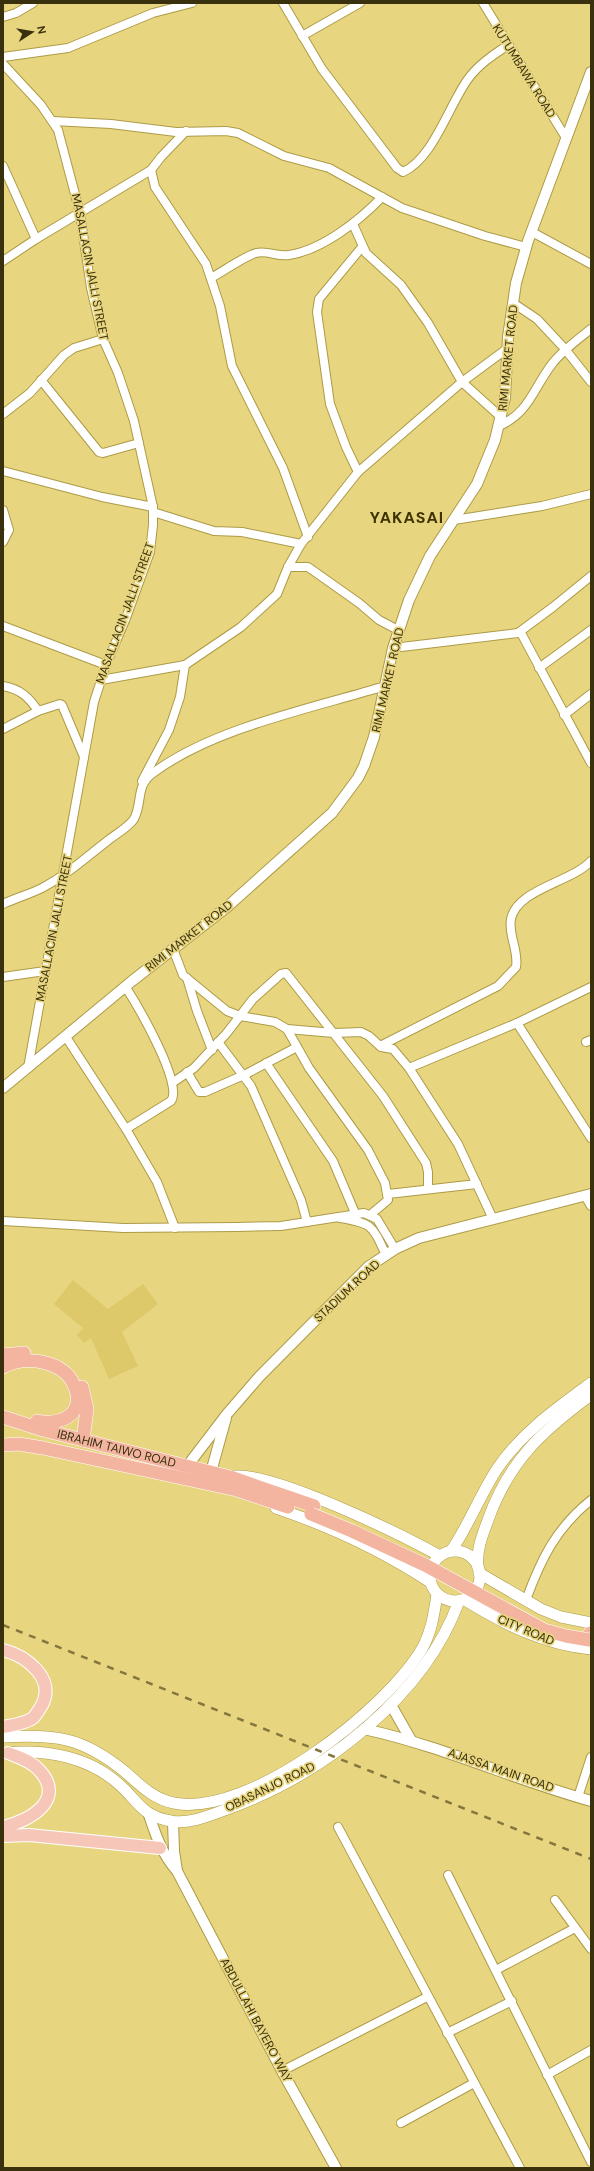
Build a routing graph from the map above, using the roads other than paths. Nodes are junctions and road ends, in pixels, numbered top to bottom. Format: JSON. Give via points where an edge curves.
{"nodes":[{"id":1,"x":33,"y":3,"type":"edge"},
{"id":2,"x":192,"y":3,"type":"edge"},
{"id":3,"x":283,"y":3,"type":"edge"},
{"id":4,"x":360,"y":3,"type":"edge"},
{"id":5,"x":483,"y":3,"type":"edge"},
{"id":6,"x":3,"y":17,"type":"edge"},
{"id":7,"x":302,"y":36,"type":"junction"},
{"id":8,"x":508,"y":45,"type":"junction"},
{"id":9,"x":3,"y":57,"type":"edge"},
{"id":10,"x":3,"y":64,"type":"edge"},
{"id":11,"x":591,"y":72,"type":"edge"},
{"id":12,"x":53,"y":121,"type":"junction"},
{"id":13,"x":186,"y":131,"type":"junction"},
{"id":14,"x":566,"y":138,"type":"junction"},
{"id":15,"x":3,"y":166,"type":"edge"},
{"id":16,"x":151,"y":170,"type":"junction"},
{"id":17,"x":382,"y":197,"type":"junction"},
{"id":18,"x":80,"y":213,"type":"junction"},
{"id":19,"x":352,"y":224,"type":"junction"},
{"id":20,"x":532,"y":232,"type":"junction"},
{"id":21,"x":36,"y":239,"type":"junction"},
{"id":22,"x":362,"y":247,"type":"junction"},
{"id":23,"x":526,"y":247,"type":"junction"},
{"id":24,"x":3,"y":261,"type":"edge"},
{"id":25,"x":591,"y":264,"type":"edge"},
{"id":26,"x":211,"y":278,"type":"junction"},
{"id":27,"x":513,"y":303,"type":"junction"},
{"id":28,"x":591,"y":329,"type":"edge"},
{"id":29,"x":103,"y":339,"type":"junction"},
{"id":30,"x":508,"y":348,"type":"junction"},
{"id":31,"x":565,"y":349,"type":"junction"},
{"id":32,"x":41,"y":380,"type":"junction"},
{"id":33,"x":462,"y":382,"type":"junction"},
{"id":34,"x":591,"y":382,"type":"edge"},
{"id":35,"x":3,"y":414,"type":"edge"},
{"id":36,"x":501,"y":422,"type":"junction"},
{"id":37,"x":139,"y":443,"type":"junction"},
{"id":38,"x":3,"y":471,"type":"edge"},
{"id":39,"x":358,"y":472,"type":"junction"},
{"id":40,"x":591,"y":494,"type":"edge"},
{"id":41,"x":153,"y":509,"type":"junction"},
{"id":42,"x":3,"y":510,"type":"edge"},
{"id":43,"x":454,"y":520,"type":"junction"},
{"id":44,"x":308,"y":537,"type":"junction"},
{"id":45,"x":3,"y":542,"type":"edge"},
{"id":46,"x":302,"y":544,"type":"junction"},
{"id":47,"x":288,"y":567,"type":"junction"},
{"id":48,"x":591,"y":576,"type":"edge"},
{"id":49,"x":3,"y":626,"type":"edge"},
{"id":50,"x":398,"y":630,"type":"junction"},
{"id":51,"x":591,"y":630,"type":"edge"},
{"id":52,"x":518,"y":633,"type":"junction"},
{"id":53,"x":393,"y":648,"type":"junction"},
{"id":54,"x":106,"y":665,"type":"junction"},
{"id":55,"x":185,"y":665,"type":"junction"},
{"id":56,"x":539,"y":668,"type":"junction"},
{"id":57,"x":101,"y":680,"type":"junction"},
{"id":58,"x":3,"y":686,"type":"edge"},
{"id":59,"x":385,"y":686,"type":"junction"},
{"id":60,"x":591,"y":694,"type":"edge"},
{"id":61,"x":38,"y":711,"type":"junction"},
{"id":62,"x":564,"y":715,"type":"junction"},
{"id":63,"x":3,"y":729,"type":"edge"},
{"id":64,"x":84,"y":757,"type":"junction"},
{"id":65,"x":591,"y":762,"type":"edge"},
{"id":66,"x":140,"y":789,"type":"junction"},
{"id":67,"x":591,"y":861,"type":"edge"},
{"id":68,"x":64,"y":875,"type":"junction"},
{"id":69,"x":3,"y":904,"type":"edge"},
{"id":70,"x":173,"y":949,"type":"junction"},
{"id":71,"x":45,"y":971,"type":"junction"},
{"id":72,"x":3,"y":977,"type":"edge"},
{"id":73,"x":187,"y":978,"type":"junction"},
{"id":74,"x":125,"y":986,"type":"junction"},
{"id":75,"x":591,"y":988,"type":"edge"},
{"id":76,"x":240,"y":1016,"type":"junction"},
{"id":77,"x":517,"y":1023,"type":"junction"},
{"id":78,"x":287,"y":1029,"type":"junction"},
{"id":79,"x":334,"y":1033,"type":"junction"},
{"id":80,"x":66,"y":1036,"type":"junction"},
{"id":81,"x":218,"y":1042,"type":"junction"},
{"id":82,"x":297,"y":1046,"type":"junction"},
{"id":83,"x":380,"y":1046,"type":"junction"},
{"id":84,"x":212,"y":1050,"type":"junction"},
{"id":85,"x":266,"y":1063,"type":"junction"},
{"id":86,"x":28,"y":1068,"type":"junction"},
{"id":87,"x":409,"y":1068,"type":"junction"},
{"id":88,"x":187,"y":1072,"type":"junction"},
{"id":89,"x":244,"y":1075,"type":"junction"},
{"id":90,"x":172,"y":1083,"type":"junction"},
{"id":91,"x":3,"y":1088,"type":"edge"},
{"id":92,"x":126,"y":1129,"type":"junction"},
{"id":93,"x":591,"y":1138,"type":"edge"},
{"id":94,"x":477,"y":1184,"type":"junction"},
{"id":95,"x":428,"y":1189,"type":"junction"},
{"id":96,"x":388,"y":1194,"type":"junction"},
{"id":97,"x":588,"y":1195,"type":"edge"},
{"id":98,"x":591,"y":1206,"type":"edge"},
{"id":99,"x":355,"y":1213,"type":"junction"},
{"id":100,"x":370,"y":1214,"type":"junction"},
{"id":101,"x":335,"y":1217,"type":"junction"},
{"id":102,"x":3,"y":1220,"type":"edge"},
{"id":103,"x":493,"y":1220,"type":"junction"},
{"id":104,"x":307,"y":1222,"type":"junction"},
{"id":105,"x":175,"y":1228,"type":"junction"},
{"id":106,"x":395,"y":1249,"type":"junction"},
{"id":107,"x":386,"y":1255,"type":"junction"},
{"id":108,"x":3,"y":1355,"type":"edge"},
{"id":109,"x":3,"y":1367,"type":"edge"},
{"id":110,"x":591,"y":1383,"type":"edge"},
{"id":111,"x":591,"y":1394,"type":"edge"},
{"id":112,"x":227,"y":1414,"type":"junction"},
{"id":113,"x":4,"y":1417,"type":"edge"},
{"id":114,"x":83,"y":1440,"type":"junction"},
{"id":115,"x":3,"y":1445,"type":"edge"},
{"id":116,"x":188,"y":1465,"type":"junction"},
{"id":117,"x":211,"y":1472,"type":"junction"},
{"id":118,"x":235,"y":1482,"type":"junction"},
{"id":119,"x":221,"y":1488,"type":"junction"},
{"id":120,"x":591,"y":1500,"type":"edge"},
{"id":121,"x":451,"y":1552,"type":"junction"},
{"id":122,"x":440,"y":1556,"type":"junction"},
{"id":123,"x":479,"y":1570,"type":"junction"},
{"id":124,"x":430,"y":1582,"type":"junction"},
{"id":125,"x":437,"y":1595,"type":"junction"},
{"id":126,"x":526,"y":1600,"type":"junction"},
{"id":127,"x":462,"y":1601,"type":"junction"},
{"id":128,"x":590,"y":1636,"type":"edge"},
{"id":129,"x":3,"y":1650,"type":"edge"},
{"id":130,"x":391,"y":1705,"type":"junction"},
{"id":131,"x":3,"y":1727,"type":"edge"},
{"id":132,"x":364,"y":1729,"type":"junction"},
{"id":133,"x":3,"y":1737,"type":"edge"},
{"id":134,"x":411,"y":1740,"type":"junction"},
{"id":135,"x":5,"y":1753,"type":"edge"},
{"id":136,"x":591,"y":1758,"type":"edge"},
{"id":137,"x":311,"y":1762,"type":"junction"},
{"id":138,"x":578,"y":1797,"type":"junction"},
{"id":139,"x":591,"y":1802,"type":"edge"},
{"id":140,"x":149,"y":1815,"type":"junction"},
{"id":141,"x":173,"y":1822,"type":"junction"},
{"id":142,"x":3,"y":1827,"type":"edge"},
{"id":143,"x":338,"y":1827,"type":"dead end"},
{"id":144,"x":3,"y":1836,"type":"edge"},
{"id":145,"x":160,"y":1848,"type":"junction"},
{"id":146,"x":178,"y":1870,"type":"junction"},
{"id":147,"x":448,"y":1875,"type":"dead end"},
{"id":148,"x":555,"y":1900,"type":"dead end"},
{"id":149,"x":575,"y":1928,"type":"junction"},
{"id":150,"x":591,"y":1949,"type":"edge"},
{"id":151,"x":496,"y":1970,"type":"junction"},
{"id":152,"x":427,"y":1997,"type":"junction"},
{"id":153,"x":512,"y":2001,"type":"junction"},
{"id":154,"x":447,"y":2034,"type":"junction"},
{"id":155,"x":591,"y":2050,"type":"edge"},
{"id":156,"x":282,"y":2071,"type":"junction"},
{"id":157,"x":547,"y":2075,"type":"junction"},
{"id":158,"x":474,"y":2083,"type":"junction"},
{"id":159,"x":402,"y":2123,"type":"dead end"},
{"id":160,"x":591,"y":2162,"type":"edge"},
{"id":161,"x":336,"y":2168,"type":"edge"},
{"id":162,"x":520,"y":2168,"type":"edge"}],
"edges":[{"from":1,"to":6,"type":"street"},
{"from":2,"to":9,"type":"street","via":[[153,12],[68,48]]},
{"from":3,"to":7,"type":"street"},
{"from":4,"to":7,"type":"street"},
{"from":5,"to":8,"type":"street","name":"KUTUMBAWA ROAD"},
{"from":7,"to":8,"type":"street","via":[[322,69],[397,168],[403,172],[425,152],[468,79],[486,60]]},
{"from":8,"to":14,"type":"street","name":"KUTUMBAWA ROAD"},
{"from":10,"to":12,"type":"street","name":"MASALLACIN JALLI STREET"},
{"from":11,"to":14,"type":"street","name":"RIMI MARKET ROAD"},
{"from":12,"to":13,"type":"street"},
{"from":12,"to":18,"type":"street","name":"MASALLACIN JALLI STREET","via":[[62,142]]},
{"from":13,"to":16,"type":"street"},
{"from":13,"to":17,"type":"street","via":[[238,133],[284,156],[329,168]]},
{"from":14,"to":20,"type":"street","name":"RIMI MARKET ROAD"},
{"from":15,"to":21,"type":"street"},
{"from":16,"to":18,"type":"street"},
{"from":16,"to":26,"type":"street","via":[[154,187],[206,264]]},
{"from":17,"to":19,"type":"street"},
{"from":17,"to":23,"type":"street","via":[[410,211]]},
{"from":18,"to":21,"type":"street"},
{"from":18,"to":29,"type":"street","name":"MASALLACIN JALLI STREET"},
{"from":19,"to":22,"type":"street"},
{"from":19,"to":26,"type":"street","via":[[300,253],[287,256],[264,251],[255,253]]},
{"from":20,"to":23,"type":"street","name":"RIMI MARKET ROAD"},
{"from":20,"to":25,"type":"street"},
{"from":21,"to":24,"type":"street"},
{"from":22,"to":33,"type":"street","via":[[374,262],[401,285],[428,323]]},
{"from":22,"to":39,"type":"street","via":[[319,299],[317,312],[330,404]]},
{"from":23,"to":27,"type":"street","name":"RIMI MARKET ROAD"},
{"from":26,"to":44,"type":"street","via":[[220,306],[232,366],[283,468]]},
{"from":27,"to":30,"type":"street","name":"RIMI MARKET ROAD"},
{"from":27,"to":31,"type":"street","via":[[537,319]]},
{"from":28,"to":31,"type":"street"},
{"from":29,"to":32,"type":"street","via":[[74,348]]},
{"from":29,"to":37,"type":"street","name":"MASALLACIN JALLI STREET","via":[[118,373]]},
{"from":30,"to":33,"type":"street"},
{"from":30,"to":36,"type":"street","name":"RIMI MARKET ROAD"},
{"from":31,"to":34,"type":"street"},
{"from":31,"to":36,"type":"street","via":[[537,384],[524,410],[513,420]]},
{"from":32,"to":35,"type":"street","via":[[30,393]]},
{"from":32,"to":37,"type":"street","via":[[99,452]]},
{"from":33,"to":36,"type":"street"},
{"from":33,"to":39,"type":"street"},
{"from":36,"to":43,"type":"street","name":"RIMI MARKET ROAD","via":[[487,463],[467,502]]},
{"from":37,"to":41,"type":"street","name":"MASALLACIN JALLI STREET"},
{"from":38,"to":41,"type":"street"},
{"from":39,"to":44,"type":"street"},
{"from":40,"to":43,"type":"street","via":[[542,506]]},
{"from":41,"to":46,"type":"street","via":[[214,531],[242,532]]},
{"from":41,"to":54,"type":"street","name":"MASALLACIN JALLI STREET","via":[[150,552]]},
{"from":42,"to":45,"type":"street","via":[[9,530]]},
{"from":43,"to":50,"type":"street","name":"RIMI MARKET ROAD","via":[[423,569]]},
{"from":44,"to":46,"type":"street"},
{"from":46,"to":47,"type":"street"},
{"from":47,"to":50,"type":"street","via":[[308,567],[360,603],[379,620]]},
{"from":47,"to":55,"type":"street","via":[[277,594],[242,627]]},
{"from":48,"to":52,"type":"street"},
{"from":49,"to":54,"type":"street"},
{"from":50,"to":53,"type":"street","name":"RIMI MARKET ROAD"},
{"from":51,"to":56,"type":"street"},
{"from":52,"to":53,"type":"street"},
{"from":52,"to":56,"type":"street","via":[[521,633]]},
{"from":53,"to":59,"type":"street","name":"RIMI MARKET ROAD"},
{"from":54,"to":57,"type":"street","name":"MASALLACIN JALLI STREET"},
{"from":55,"to":57,"type":"street"},
{"from":55,"to":66,"type":"street","via":[[180,697],[169,730],[149,765]]},
{"from":56,"to":62,"type":"street"},
{"from":57,"to":64,"type":"street","name":"MASALLACIN JALLI STREET","via":[[94,702]]},
{"from":58,"to":61,"type":"street","via":[[24,693]]},
{"from":59,"to":66,"type":"street","via":[[246,727],[208,742],[177,756],[146,778]]},
{"from":59,"to":70,"type":"street","name":"RIMI MARKET ROAD","via":[[370,752],[358,778],[343,800],[228,907]]},
{"from":60,"to":62,"type":"street"},
{"from":61,"to":63,"type":"street"},
{"from":61,"to":64,"type":"street","via":[[62,705]]},
{"from":62,"to":65,"type":"street"},
{"from":64,"to":68,"type":"street","name":"MASALLACIN JALLI STREET"},
{"from":66,"to":68,"type":"street","via":[[135,814],[130,824]]},
{"from":67,"to":83,"type":"street","via":[[572,875],[537,891],[517,906],[511,920],[516,967],[498,986]]},
{"from":68,"to":69,"type":"street","via":[[41,889]]},
{"from":68,"to":71,"type":"street","name":"MASALLACIN JALLI STREET"},
{"from":70,"to":73,"type":"street","via":[[180,970]]},
{"from":70,"to":74,"type":"street","name":"RIMI MARKET ROAD"},
{"from":71,"to":72,"type":"street"},
{"from":71,"to":86,"type":"street","name":"MASALLACIN JALLI STREET"},
{"from":73,"to":76,"type":"street","via":[[227,1011]]},
{"from":73,"to":84,"type":"street"},
{"from":74,"to":80,"type":"street","name":"RIMI MARKET ROAD"},
{"from":74,"to":90,"type":"street","via":[[156,1038]]},
{"from":75,"to":77,"type":"street"},
{"from":76,"to":78,"type":"street","via":[[275,1022]]},
{"from":76,"to":79,"type":"street","via":[[253,999],[281,974],[286,973]]},
{"from":76,"to":81,"type":"street"},
{"from":77,"to":87,"type":"street"},
{"from":77,"to":93,"type":"street"},
{"from":78,"to":79,"type":"street"},
{"from":78,"to":82,"type":"street"},
{"from":79,"to":83,"type":"street","via":[[366,1034]]},
{"from":79,"to":95,"type":"street","via":[[383,1096],[419,1152],[428,1172]]},
{"from":80,"to":86,"type":"street","name":"RIMI MARKET ROAD"},
{"from":80,"to":92,"type":"street"},
{"from":81,"to":84,"type":"street"},
{"from":81,"to":89,"type":"street"},
{"from":82,"to":85,"type":"street"},
{"from":82,"to":96,"type":"street","via":[[309,1068],[368,1150]]},
{"from":83,"to":87,"type":"street","via":[[392,1049]]},
{"from":84,"to":88,"type":"street"},
{"from":85,"to":89,"type":"street"},
{"from":85,"to":99,"type":"street","via":[[333,1161]]},
{"from":86,"to":91,"type":"street","name":"RIMI MARKET ROAD"},
{"from":87,"to":94,"type":"street","via":[[458,1144]]},
{"from":88,"to":89,"type":"street","via":[[201,1093]]},
{"from":88,"to":90,"type":"street"},
{"from":89,"to":104,"type":"street","via":[[265,1115],[301,1200]]},
{"from":90,"to":92,"type":"street","via":[[171,1101]]},
{"from":92,"to":105,"type":"street","via":[[157,1182]]},
{"from":94,"to":95,"type":"street"},
{"from":94,"to":103,"type":"street"},
{"from":95,"to":96,"type":"street"},
{"from":96,"to":100,"type":"street","via":[[387,1203]]},
{"from":97,"to":98,"type":"street"},
{"from":97,"to":103,"type":"street","name":"STADIUM ROAD"},
{"from":99,"to":100,"type":"street"},
{"from":99,"to":101,"type":"street"},
{"from":100,"to":106,"type":"street","via":[[377,1219]]},
{"from":101,"to":104,"type":"street"},
{"from":101,"to":107,"type":"street","via":[[359,1220],[372,1228]]},
{"from":102,"to":105,"type":"street","via":[[123,1228]]},
{"from":103,"to":106,"type":"street","name":"STADIUM ROAD","via":[[419,1238]]},
{"from":104,"to":105,"type":"street","via":[[281,1226]]},
{"from":106,"to":107,"type":"street","name":"STADIUM ROAD"},
{"from":107,"to":112,"type":"street","name":"STADIUM ROAD","via":[[363,1273],[270,1365]]},
{"from":108,"to":114,"type":"highway","via":[[49,1354],[69,1368],[77,1378],[86,1399],[87,1418]]},
{"from":109,"to":113,"type":"highway","via":[[24,1360],[42,1362],[58,1368],[70,1379],[77,1393],[75,1410],[64,1420],[52,1423],[22,1417]]},
{"from":110,"to":121,"type":"main road","via":[[550,1414],[516,1445],[486,1486]]},
{"from":111,"to":123,"type":"main road","via":[[535,1441],[517,1461],[503,1483],[478,1550]]},
{"from":112,"to":116,"type":"street","name":"STADIUM ROAD"},
{"from":112,"to":117,"type":"street","name":"STADIUM ROAD"},
{"from":113,"to":114,"type":"highway","name":"IBRAHIM TAIWO ROAD"},
{"from":114,"to":116,"type":"highway","name":"IBRAHIM TAIWO ROAD"},
{"from":115,"to":119,"type":"highway","name":"IBRAHIM TAIWO ROAD","via":[[19,1444],[43,1448]]},
{"from":116,"to":117,"type":"highway","name":"IBRAHIM TAIWO ROAD"},
{"from":117,"to":118,"type":"highway","name":"IBRAHIM TAIWO ROAD"},
{"from":118,"to":119,"type":"highway","name":"IBRAHIM TAIWO ROAD"},
{"from":118,"to":122,"type":"main road","name":"IBRAHIM TAIWO ROAD","via":[[242,1474],[306,1494],[348,1511]]},
{"from":118,"to":128,"type":"highway","bridge":true,"via":[[312,1510],[398,1552],[544,1630],[566,1636]]},
{"from":119,"to":124,"type":"main road","name":"IBRAHIM TAIWO ROAD","via":[[332,1530],[412,1569]]},
{"from":120,"to":126,"type":"street","via":[[574,1513],[558,1532],[538,1566]]},
{"from":121,"to":122,"type":"main road"},
{"from":121,"to":123,"type":"main road","via":[[465,1553]]},
{"from":122,"to":124,"type":"main road","via":[[431,1567]]},
{"from":123,"to":126,"type":"main road"},
{"from":123,"to":127,"type":"main road","via":[[476,1589]]},
{"from":124,"to":125,"type":"main road"},
{"from":125,"to":127,"type":"main road","via":[[451,1601]]},
{"from":125,"to":137,"type":"main road","name":"OBASANJO ROAD","via":[[431,1629],[423,1646],[406,1670],[385,1695],[318,1752]]},
{"from":126,"to":128,"type":"main road","via":[[561,1617]]},
{"from":127,"to":128,"type":"main road","name":"CITY ROAD","via":[[527,1633],[569,1647]]},
{"from":127,"to":130,"type":"main road","name":"OBASANJO ROAD","via":[[423,1666]]},
{"from":129,"to":131,"type":"main road","via":[[25,1660],[41,1675],[46,1692],[33,1718]]},
{"from":130,"to":132,"type":"main road","name":"OBASANJO ROAD"},
{"from":130,"to":134,"type":"street"},
{"from":132,"to":134,"type":"street","name":"AJASSA MAIN ROAD"},
{"from":132,"to":137,"type":"main road","name":"OBASANJO ROAD","via":[[330,1757]]},
{"from":133,"to":137,"type":"main road","name":"OBASANJO ROAD","via":[[46,1736],[80,1743],[110,1760],[160,1800],[190,1805],[233,1795]]},
{"from":134,"to":138,"type":"street","name":"AJASSA MAIN ROAD"},
{"from":135,"to":140,"type":"main road","name":"OBASANJO ROAD","via":[[53,1753],[89,1765],[108,1775]]},
{"from":135,"to":142,"type":"main road","via":[[37,1768],[47,1783],[48,1790],[44,1806],[38,1813],[24,1821]]},
{"from":136,"to":138,"type":"street"},
{"from":137,"to":141,"type":"main road","name":"OBASANJO ROAD","via":[[244,1803],[190,1820]]},
{"from":138,"to":139,"type":"street","name":"AJASSA MAIN ROAD"},
{"from":140,"to":141,"type":"main road","name":"OBASANJO ROAD"},
{"from":140,"to":145,"type":"street"},
{"from":141,"to":146,"type":"street","via":[[174,1851]]},
{"from":143,"to":152,"type":"street"},
{"from":144,"to":145,"type":"main road","via":[[29,1835]]},
{"from":145,"to":146,"type":"street","via":[[167,1860]]},
{"from":146,"to":156,"type":"street","name":"ABDULLAHI BAYERO WAY"},
{"from":147,"to":151,"type":"street"},
{"from":148,"to":149,"type":"street"},
{"from":149,"to":150,"type":"street"},
{"from":149,"to":151,"type":"street"},
{"from":151,"to":153,"type":"street"},
{"from":152,"to":154,"type":"street"},
{"from":152,"to":156,"type":"street"},
{"from":153,"to":154,"type":"street"},
{"from":153,"to":157,"type":"street"},
{"from":154,"to":158,"type":"street"},
{"from":155,"to":157,"type":"street"},
{"from":156,"to":161,"type":"street","name":"ABDULLAHI BAYERO WAY"},
{"from":157,"to":160,"type":"street"},
{"from":158,"to":159,"type":"street"},
{"from":158,"to":162,"type":"street"}]}
